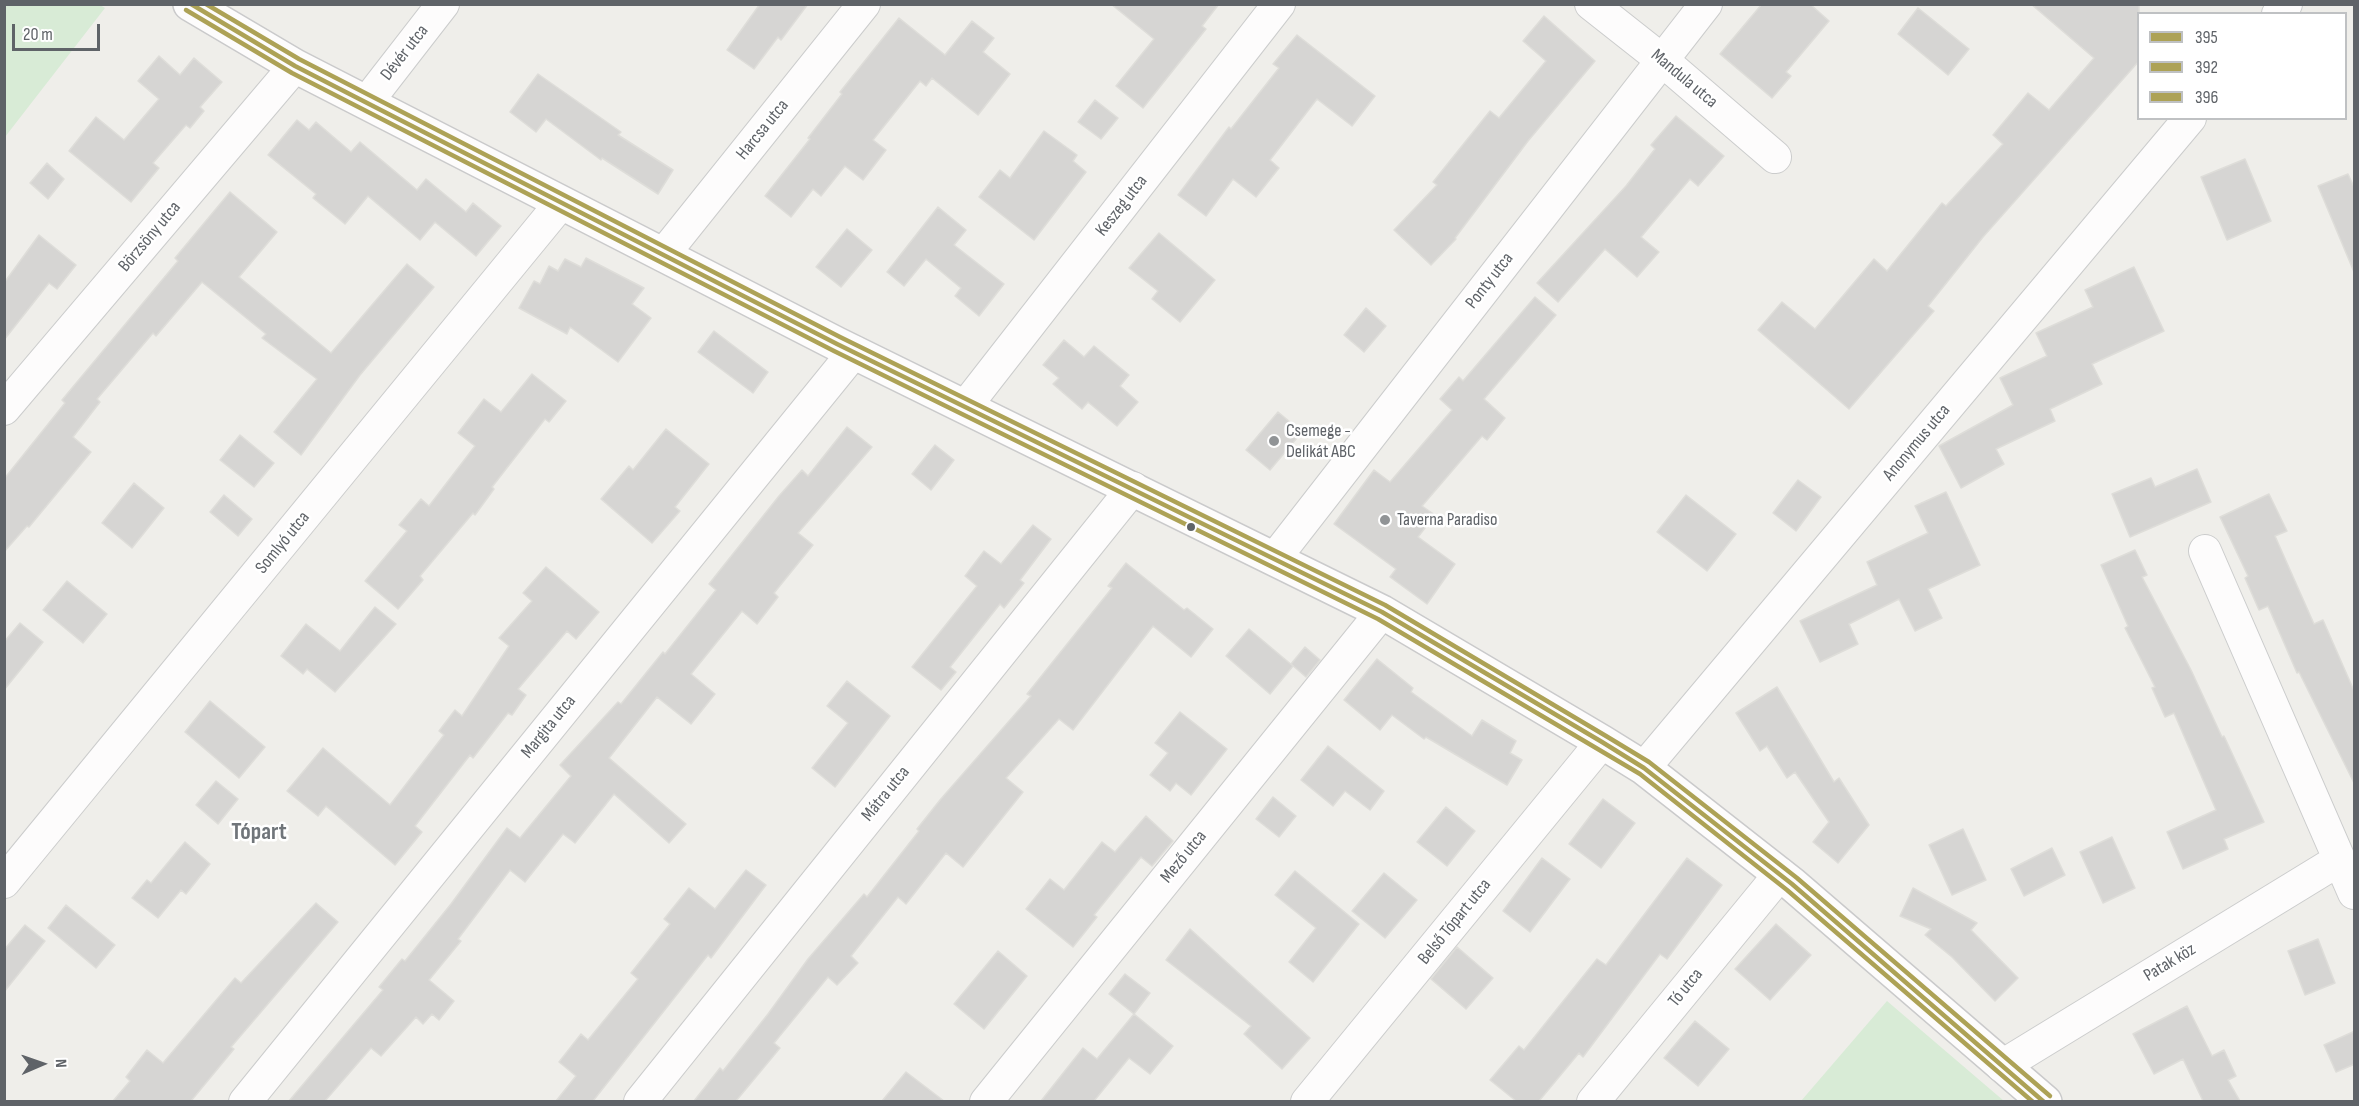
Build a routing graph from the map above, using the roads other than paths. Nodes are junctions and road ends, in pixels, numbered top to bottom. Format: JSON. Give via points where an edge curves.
{"nodes":[{"id":1,"x":190,"y":4,"type":"edge"},
{"id":2,"x":443,"y":4,"type":"edge"},
{"id":3,"x":864,"y":4,"type":"edge"},
{"id":4,"x":1279,"y":4,"type":"edge"},
{"id":5,"x":1591,"y":4,"type":"edge"},
{"id":6,"x":1706,"y":4,"type":"edge"},
{"id":7,"x":1662,"y":60,"type":"junction"},
{"id":8,"x":295,"y":66,"type":"junction"},
{"id":9,"x":367,"y":102,"type":"junction"},
{"id":10,"x":2188,"y":120,"type":"edge"},
{"id":11,"x":1775,"y":157,"type":"dead end"},
{"id":12,"x":561,"y":203,"type":"junction"},
{"id":13,"x":663,"y":255,"type":"junction"},
{"id":14,"x":854,"y":352,"type":"junction"},
{"id":15,"x":964,"y":407,"type":"junction"},
{"id":16,"x":4,"y":409,"type":"edge"},
{"id":17,"x":1133,"y":488,"type":"junction"},
{"id":18,"x":2205,"y":551,"type":"dead end"},
{"id":19,"x":1275,"y":558,"type":"junction"},
{"id":20,"x":1382,"y":612,"type":"junction"},
{"id":21,"x":1602,"y":742,"type":"junction"},
{"id":22,"x":1644,"y":768,"type":"junction"},
{"id":23,"x":2338,"y":860,"type":"junction"},
{"id":24,"x":1780,"y":874,"type":"junction"},
{"id":25,"x":4,"y":882,"type":"edge"},
{"id":26,"x":2355,"y":893,"type":"edge"},
{"id":27,"x":2002,"y":1066,"type":"junction"},
{"id":28,"x":245,"y":1101,"type":"edge"},
{"id":29,"x":640,"y":1101,"type":"edge"},
{"id":30,"x":986,"y":1101,"type":"edge"},
{"id":31,"x":1307,"y":1101,"type":"edge"},
{"id":32,"x":1593,"y":1101,"type":"edge"},
{"id":33,"x":2045,"y":1101,"type":"edge"}],
"edges":[{"from":1,"to":8,"type":"street"},
{"from":2,"to":9,"type":"street","name":"Dévér utca"},
{"from":3,"to":13,"type":"street","name":"Harcsa utca"},
{"from":4,"to":15,"type":"street","name":"Keszeg utca"},
{"from":5,"to":7,"type":"street","name":"Mandula utca"},
{"from":6,"to":7,"type":"street","name":"Ponty utca"},
{"from":7,"to":11,"type":"street","name":"Mandula utca"},
{"from":7,"to":19,"type":"street","name":"Ponty utca"},
{"from":8,"to":9,"type":"street"},
{"from":8,"to":16,"type":"street","name":"Börzsöny utca"},
{"from":9,"to":12,"type":"street"},
{"from":10,"to":22,"type":"street","name":"Anonymus utca"},
{"from":12,"to":13,"type":"street"},
{"from":12,"to":25,"type":"street","name":"Somlyó utca"},
{"from":13,"to":14,"type":"street"},
{"from":14,"to":15,"type":"street"},
{"from":14,"to":28,"type":"street","name":"Margita utca"},
{"from":15,"to":17,"type":"street"},
{"from":17,"to":19,"type":"street"},
{"from":17,"to":29,"type":"street","name":"Mátra utca"},
{"from":18,"to":23,"type":"street"},
{"from":19,"to":20,"type":"street"},
{"from":20,"to":21,"type":"street"},
{"from":20,"to":30,"type":"street","name":"Mező utca"},
{"from":21,"to":22,"type":"street"},
{"from":21,"to":31,"type":"street","name":"Belső Tópart utca"},
{"from":22,"to":24,"type":"street"},
{"from":23,"to":26,"type":"street"},
{"from":23,"to":27,"type":"street","name":"Patak köz"},
{"from":24,"to":27,"type":"street","via":[[1897,971]]},
{"from":24,"to":32,"type":"street","name":"Tó utca"},
{"from":27,"to":33,"type":"street"}]}
